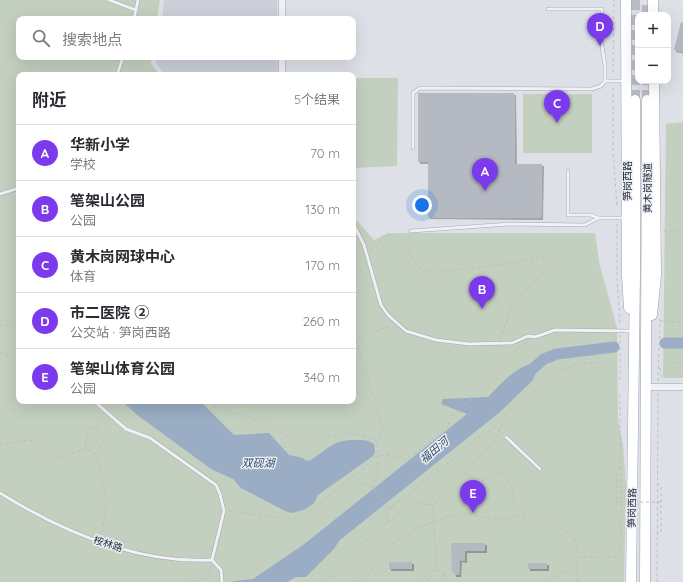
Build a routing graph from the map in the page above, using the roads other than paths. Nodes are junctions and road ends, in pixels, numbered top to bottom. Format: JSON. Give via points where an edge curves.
{"nodes":[{"id":1,"x":109,"y":0,"type":"edge"},
{"id":2,"x":138,"y":0,"type":"edge"},
{"id":3,"x":282,"y":0,"type":"edge"},
{"id":4,"x":626,"y":0,"type":"edge"},
{"id":5,"x":653,"y":0,"type":"edge"},
{"id":6,"x":548,"y":9,"type":"dead end"},
{"id":7,"x":136,"y":10,"type":"junction"},
{"id":8,"x":653,"y":12,"type":"edge"},
{"id":9,"x":135,"y":16,"type":"edge"},
{"id":10,"x":282,"y":16,"type":"edge"},
{"id":11,"x":122,"y":60,"type":"edge"},
{"id":12,"x":282,"y":60,"type":"edge"},
{"id":13,"x":118,"y":72,"type":"edge"},
{"id":14,"x":282,"y":72,"type":"edge"},
{"id":15,"x":605,"y":81,"type":"junction"},
{"id":16,"x":626,"y":81,"type":"junction"},
{"id":17,"x":654,"y":84,"type":"edge"},
{"id":18,"x":635,"y":100,"type":"tunnel mouth"},
{"id":19,"x":647,"y":100,"type":"tunnel mouth"},
{"id":20,"x":413,"y":148,"type":"dead end"},
{"id":21,"x":568,"y":171,"type":"dead end"},
{"id":22,"x":16,"y":189,"type":"edge"},
{"id":23,"x":0,"y":194,"type":"edge"},
{"id":24,"x":598,"y":218,"type":"junction"},
{"id":25,"x":627,"y":218,"type":"junction"},
{"id":26,"x":356,"y":230,"type":"edge"},
{"id":27,"x":411,"y":231,"type":"dead end"},
{"id":28,"x":635,"y":275,"type":"joint"},
{"id":29,"x":647,"y":275,"type":"joint"},
{"id":30,"x":631,"y":331,"type":"junction"},
{"id":31,"x":634,"y":361,"type":"junction"},
{"id":32,"x":646,"y":361,"type":"junction"},
{"id":33,"x":646,"y":387,"type":"junction"},
{"id":34,"x":683,"y":387,"type":"edge"},
{"id":35,"x":633,"y":403,"type":"junction"},
{"id":36,"x":98,"y":404,"type":"edge"},
{"id":37,"x":646,"y":404,"type":"junction"},
{"id":38,"x":506,"y":436,"type":"road end"},
{"id":39,"x":540,"y":469,"type":"dead end"},
{"id":40,"x":0,"y":493,"type":"edge"},
{"id":41,"x":211,"y":560,"type":"junction"},
{"id":42,"x":222,"y":582,"type":"edge"},
{"id":43,"x":631,"y":582,"type":"edge"},
{"id":44,"x":645,"y":582,"type":"edge"}],
"edges":[{"from":1,"to":7,"type":"lane"},
{"from":2,"to":7,"type":"lane"},
{"from":3,"to":10,"type":"street"},
{"from":4,"to":16,"type":"main road","name":"笋岗西路"},
{"from":5,"to":8,"type":"main road"},
{"from":6,"to":15,"type":"lane","via":[[602,9]]},
{"from":7,"to":9,"type":"lane"},
{"from":11,"to":13,"type":"lane"},
{"from":12,"to":14,"type":"street"},
{"from":15,"to":16,"type":"lane"},
{"from":15,"to":20,"type":"lane","via":[[592,90],[420,88],[413,93]]},
{"from":16,"to":25,"type":"main road","name":"笋岗西路"},
{"from":17,"to":32,"type":"main road","name":"笋岗西路","via":[[656,275]]},
{"from":18,"to":28,"type":"main road","name":"黄木岗隧道"},
{"from":19,"to":29,"type":"main road","name":"黄木岗隧道"},
{"from":21,"to":24,"type":"lane","via":[[568,215],[591,215]]},
{"from":22,"to":23,"type":"lane"},
{"from":24,"to":25,"type":"lane"},
{"from":24,"to":27,"type":"lane","via":[[585,225],[510,224]]},
{"from":25,"to":30,"type":"main road","name":"笋岗西路","via":[[627,275]]},
{"from":26,"to":30,"type":"lane","via":[[367,256],[381,304],[396,324],[406,331],[456,343],[512,344],[528,336],[535,337],[555,330]]},
{"from":28,"to":31,"type":"main road","name":"笋岗西路"},
{"from":29,"to":32,"type":"main road","name":"笋岗西路"},
{"from":30,"to":31,"type":"main road","name":"笋岗西路"},
{"from":31,"to":35,"type":"main road","name":"笋岗西路"},
{"from":32,"to":33,"type":"main road","name":"笋岗西路"},
{"from":33,"to":34,"type":"street"},
{"from":33,"to":37,"type":"main road","name":"笋岗西路"},
{"from":35,"to":37,"type":"main road"},
{"from":35,"to":43,"type":"main road","name":"笋岗西路"},
{"from":36,"to":41,"type":"lane","via":[[126,429],[150,438],[216,485],[224,511]]},
{"from":37,"to":44,"type":"main road","name":"笋岗西路"},
{"from":38,"to":39,"type":"lane"},
{"from":40,"to":41,"type":"lane","name":"桉林路","via":[[60,526],[100,542],[142,554],[177,560]]},
{"from":41,"to":42,"type":"lane","via":[[221,570]]}]}
